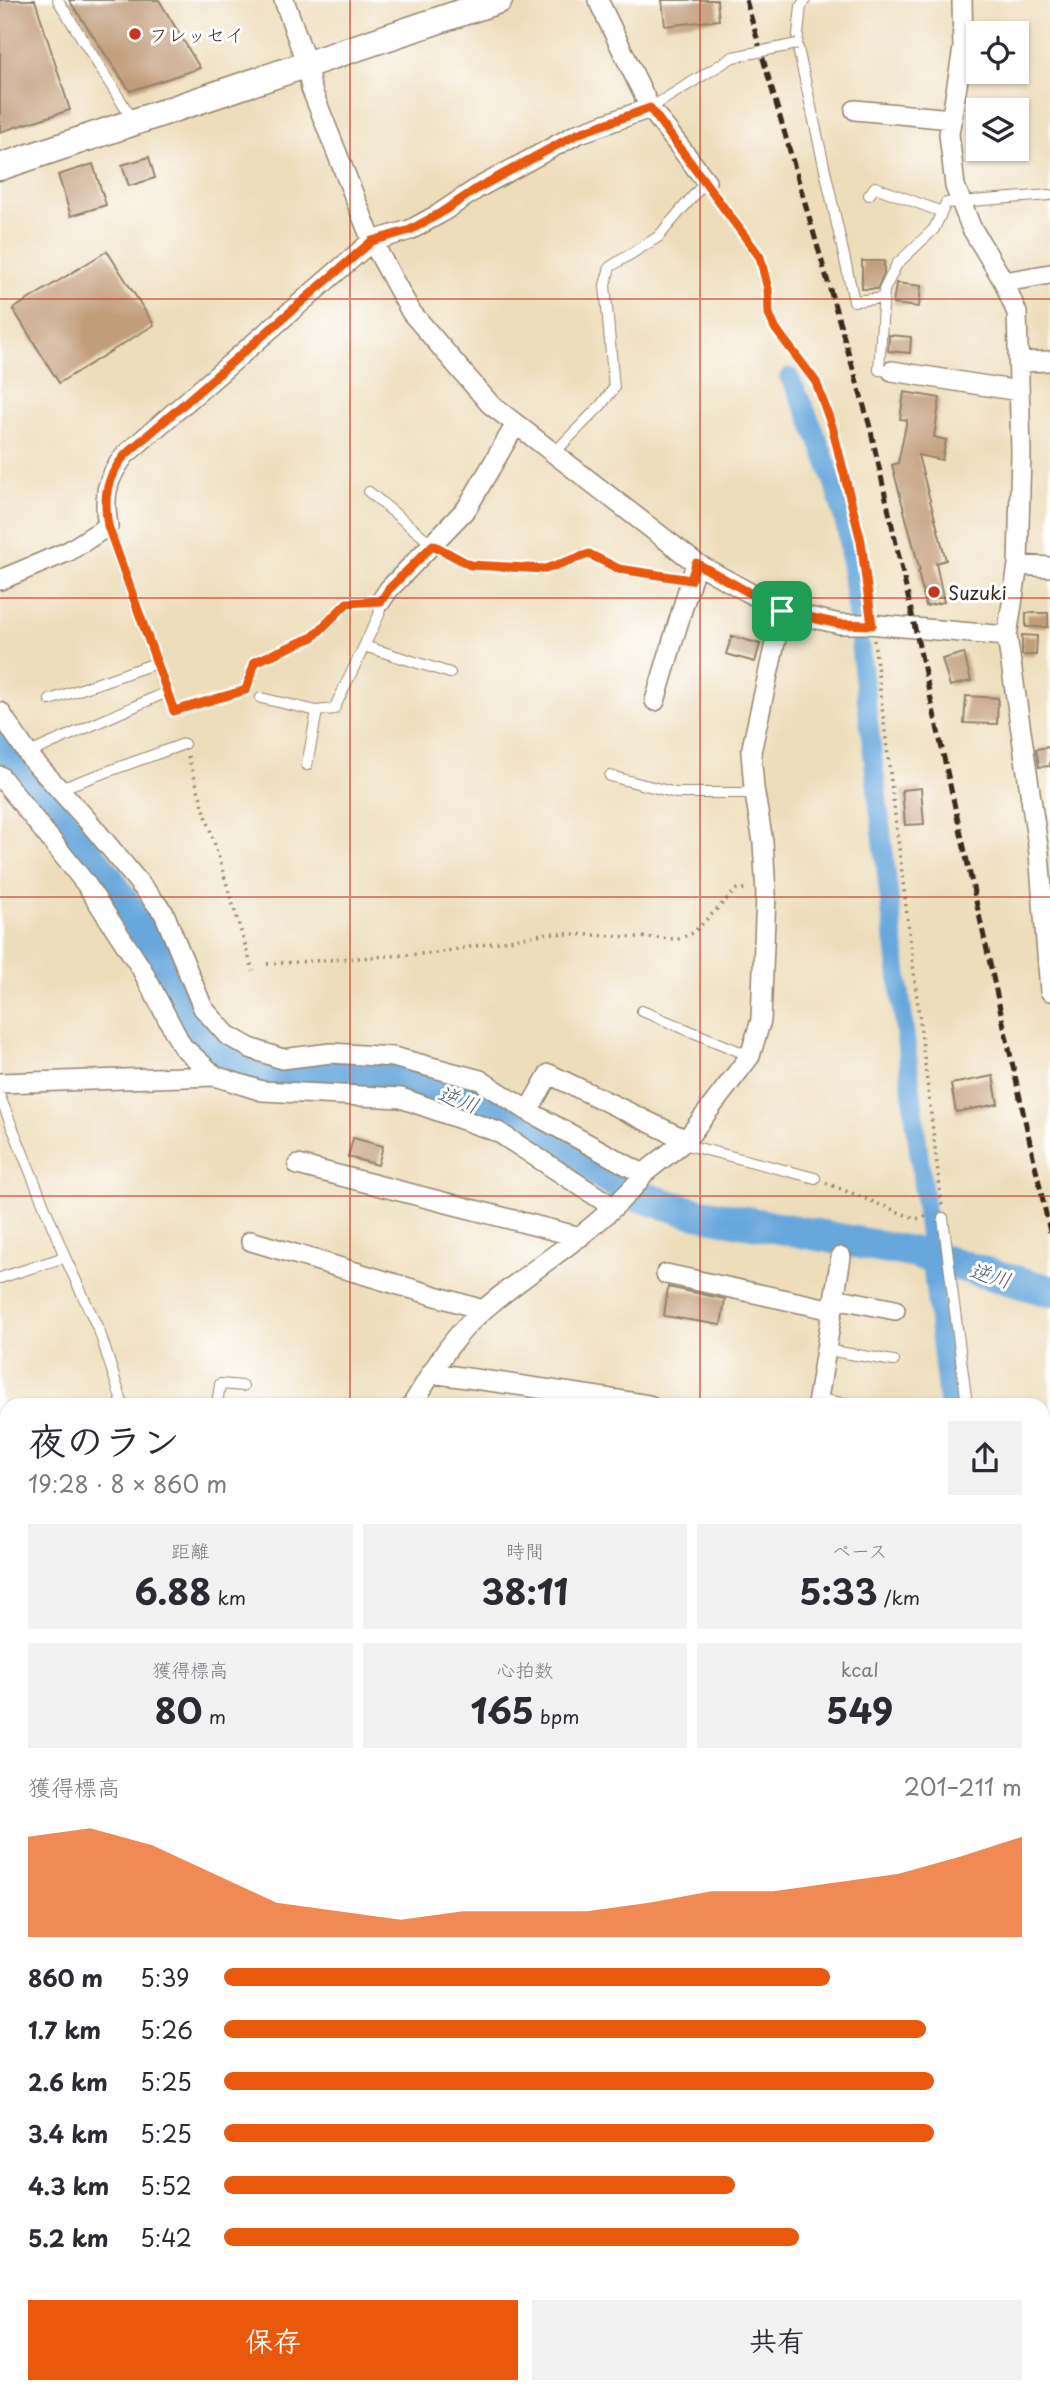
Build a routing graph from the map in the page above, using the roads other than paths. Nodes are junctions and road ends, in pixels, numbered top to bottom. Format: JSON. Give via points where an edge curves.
{"nodes":[{"id":1,"x":58,"y":0,"type":"edge"},
{"id":2,"x":284,"y":0,"type":"edge"},
{"id":3,"x":499,"y":0,"type":"edge"},
{"id":4,"x":598,"y":0,"type":"edge"},
{"id":5,"x":805,"y":0,"type":"edge"},
{"id":6,"x":962,"y":0,"type":"edge"},
{"id":7,"x":797,"y":44,"type":"junction"},
{"id":8,"x":307,"y":65,"type":"junction"},
{"id":9,"x":650,"y":108,"type":"junction"},
{"id":10,"x":855,"y":110,"type":"dead end"},
{"id":11,"x":952,"y":118,"type":"junction"},
{"id":12,"x":135,"y":122,"type":"junction"},
{"id":13,"x":0,"y":167,"type":"edge"},
{"id":14,"x":706,"y":181,"type":"joint"},
{"id":15,"x":869,"y":195,"type":"dead end"},
{"id":16,"x":1050,"y":195,"type":"edge"},
{"id":17,"x":959,"y":200,"type":"junction"},
{"id":18,"x":942,"y":212,"type":"junction"},
{"id":19,"x":372,"y":241,"type":"junction"},
{"id":20,"x":1050,"y":274,"type":"edge"},
{"id":21,"x":1004,"y":282,"type":"junction"},
{"id":22,"x":884,"y":298,"type":"junction"},
{"id":23,"x":1050,"y":361,"type":"edge"},
{"id":24,"x":1019,"y":362,"type":"junction"},
{"id":25,"x":892,"y":371,"type":"joint"},
{"id":26,"x":1019,"y":391,"type":"junction"},
{"id":27,"x":516,"y":424,"type":"junction"},
{"id":28,"x":554,"y":453,"type":"junction"},
{"id":29,"x":369,"y":492,"type":"dead end"},
{"id":30,"x":108,"y":526,"type":"junction"},
{"id":31,"x":433,"y":545,"type":"junction"},
{"id":32,"x":1018,"y":565,"type":"junction"},
{"id":33,"x":1050,"y":567,"type":"edge"},
{"id":34,"x":694,"y":572,"type":"junction"},
{"id":35,"x":0,"y":580,"type":"edge"},
{"id":36,"x":381,"y":601,"type":"junction"},
{"id":37,"x":782,"y":611,"type":"junction"},
{"id":38,"x":1007,"y":636,"type":"junction"},
{"id":39,"x":364,"y":646,"type":"junction"},
{"id":40,"x":156,"y":663,"type":"junction"},
{"id":41,"x":450,"y":673,"type":"dead end"},
{"id":42,"x":167,"y":692,"type":"junction"},
{"id":43,"x":261,"y":698,"type":"dead end"},
{"id":44,"x":50,"y":701,"type":"dead end"},
{"id":45,"x":655,"y":701,"type":"dead end"},
{"id":46,"x":317,"y":711,"type":"junction"},
{"id":47,"x":0,"y":712,"type":"edge"},
{"id":48,"x":184,"y":744,"type":"road end"},
{"id":49,"x":27,"y":754,"type":"junction"},
{"id":50,"x":307,"y":765,"type":"dead end"},
{"id":51,"x":0,"y":776,"type":"edge"},
{"id":52,"x":610,"y":776,"type":"dead end"},
{"id":53,"x":59,"y":789,"type":"junction"},
{"id":54,"x":754,"y":793,"type":"junction"},
{"id":55,"x":1044,"y":853,"type":"edge"},
{"id":56,"x":1050,"y":991,"type":"edge"},
{"id":57,"x":642,"y":1011,"type":"dead end"},
{"id":58,"x":750,"y":1056,"type":"junction"},
{"id":59,"x":215,"y":1076,"type":"junction"},
{"id":60,"x":0,"y":1083,"type":"edge"},
{"id":61,"x":0,"y":1097,"type":"edge"},
{"id":62,"x":528,"y":1111,"type":"junction"},
{"id":63,"x":684,"y":1142,"type":"junction"},
{"id":64,"x":298,"y":1165,"type":"dead end"},
{"id":65,"x":641,"y":1177,"type":"junction"},
{"id":66,"x":815,"y":1178,"type":"road end"},
{"id":67,"x":618,"y":1202,"type":"junction"},
{"id":68,"x":943,"y":1218,"type":"road end"},
{"id":69,"x":580,"y":1237,"type":"junction"},
{"id":70,"x":251,"y":1241,"type":"dead end"},
{"id":71,"x":65,"y":1257,"type":"junction"},
{"id":72,"x":841,"y":1257,"type":"dead end"},
{"id":73,"x":666,"y":1274,"type":"dead end"},
{"id":74,"x":0,"y":1278,"type":"edge"},
{"id":75,"x":834,"y":1304,"type":"junction"},
{"id":76,"x":483,"y":1310,"type":"junction"},
{"id":77,"x":895,"y":1310,"type":"dead end"},
{"id":78,"x":826,"y":1350,"type":"junction"},
{"id":79,"x":894,"y":1361,"type":"dead end"},
{"id":80,"x":431,"y":1373,"type":"junction"},
{"id":81,"x":243,"y":1386,"type":"dead end"},
{"id":82,"x":121,"y":1398,"type":"edge"},
{"id":83,"x":218,"y":1398,"type":"edge"},
{"id":84,"x":416,"y":1398,"type":"edge"},
{"id":85,"x":598,"y":1398,"type":"edge"},
{"id":86,"x":818,"y":1398,"type":"edge"},
{"id":87,"x":966,"y":1398,"type":"edge"}],
"edges":[{"from":1,"to":12,"type":"lane"},
{"from":2,"to":8,"type":"street"},
{"from":3,"to":8,"type":"street"},
{"from":4,"to":9,"type":"street"},
{"from":5,"to":7,"type":"lane"},
{"from":6,"to":11,"type":"street","via":[[963,48]]},
{"from":7,"to":9,"type":"lane","bridge":true,"via":[[733,57]]},
{"from":7,"to":22,"type":"lane","via":[[854,301]]},
{"from":8,"to":12,"type":"street"},
{"from":8,"to":19,"type":"street","via":[[311,88]]},
{"from":9,"to":14,"type":"street"},
{"from":9,"to":19,"type":"street","via":[[577,134],[410,230]]},
{"from":10,"to":11,"type":"street"},
{"from":11,"to":17,"type":"street","via":[[949,134]]},
{"from":12,"to":13,"type":"street"},
{"from":14,"to":28,"type":"lane","via":[[658,237],[610,267],[605,285],[614,388]]},
{"from":15,"to":18,"type":"lane","via":[[875,187]]},
{"from":16,"to":17,"type":"lane"},
{"from":17,"to":18,"type":"lane","via":[[946,202]]},
{"from":17,"to":21,"type":"street"},
{"from":18,"to":22,"type":"lane","via":[[934,229],[897,264]]},
{"from":19,"to":27,"type":"street","via":[[411,312],[491,404]]},
{"from":19,"to":30,"type":"street","via":[[125,455],[109,479]]},
{"from":20,"to":21,"type":"street"},
{"from":21,"to":24,"type":"street","via":[[1017,313]]},
{"from":22,"to":25,"type":"lane","via":[[879,370]]},
{"from":23,"to":24,"type":"street"},
{"from":24,"to":26,"type":"street"},
{"from":25,"to":26,"type":"street"},
{"from":26,"to":32,"type":"street"},
{"from":27,"to":28,"type":"street"},
{"from":27,"to":31,"type":"street","via":[[467,508]]},
{"from":28,"to":34,"type":"street"},
{"from":29,"to":31,"type":"lane"},
{"from":30,"to":35,"type":"street","via":[[69,551]]},
{"from":30,"to":40,"type":"lane"},
{"from":31,"to":34,"type":"lane","via":[[470,565],[545,569],[589,554],[619,569]]},
{"from":31,"to":36,"type":"street"},
{"from":32,"to":33,"type":"street"},
{"from":32,"to":38,"type":"street"},
{"from":34,"to":37,"type":"street"},
{"from":34,"to":45,"type":"street"},
{"from":36,"to":39,"type":"lane"},
{"from":36,"to":42,"type":"lane","via":[[347,603],[313,637],[255,662],[246,690],[174,711]]},
{"from":37,"to":38,"type":"street","via":[[839,624]]},
{"from":37,"to":54,"type":"street","via":[[751,752]]},
{"from":38,"to":55,"type":"street"},
{"from":39,"to":41,"type":"lane"},
{"from":39,"to":46,"type":"lane","via":[[334,709]]},
{"from":40,"to":42,"type":"lane"},
{"from":40,"to":44,"type":"lane"},
{"from":42,"to":49,"type":"lane"},
{"from":43,"to":46,"type":"lane"},
{"from":46,"to":50,"type":"lane"},
{"from":47,"to":49,"type":"street"},
{"from":48,"to":53,"type":"lane"},
{"from":49,"to":53,"type":"street"},
{"from":51,"to":59,"type":"street","via":[[86,884],[141,968],[182,1046]]},
{"from":52,"to":54,"type":"lane","via":[[676,793]]},
{"from":53,"to":62,"type":"street","via":[[164,914],[203,1008],[227,1035],[282,1059],[331,1053],[393,1057],[480,1080]]},
{"from":54,"to":58,"type":"street","via":[[765,889],[761,1020]]},
{"from":55,"to":56,"type":"street"},
{"from":57,"to":58,"type":"lane"},
{"from":58,"to":63,"type":"street"},
{"from":59,"to":60,"type":"street"},
{"from":59,"to":67,"type":"street","via":[[262,1091],[401,1098],[498,1132]]},
{"from":61,"to":71,"type":"lane"},
{"from":62,"to":63,"type":"street","via":[[549,1074]]},
{"from":62,"to":65,"type":"street"},
{"from":63,"to":65,"type":"street"},
{"from":63,"to":66,"type":"lane"},
{"from":64,"to":69,"type":"street"},
{"from":65,"to":67,"type":"street"},
{"from":67,"to":69,"type":"street"},
{"from":68,"to":87,"type":"lane"},
{"from":69,"to":76,"type":"street"},
{"from":70,"to":76,"type":"street"},
{"from":71,"to":74,"type":"lane"},
{"from":71,"to":82,"type":"lane","via":[[100,1333]]},
{"from":72,"to":75,"type":"street"},
{"from":73,"to":75,"type":"street"},
{"from":75,"to":77,"type":"street"},
{"from":75,"to":78,"type":"street"},
{"from":76,"to":80,"type":"street","via":[[455,1336]]},
{"from":78,"to":79,"type":"lane"},
{"from":78,"to":86,"type":"street"},
{"from":80,"to":84,"type":"street"},
{"from":80,"to":85,"type":"street"},
{"from":81,"to":83,"type":"lane","via":[[220,1384]]}]}
